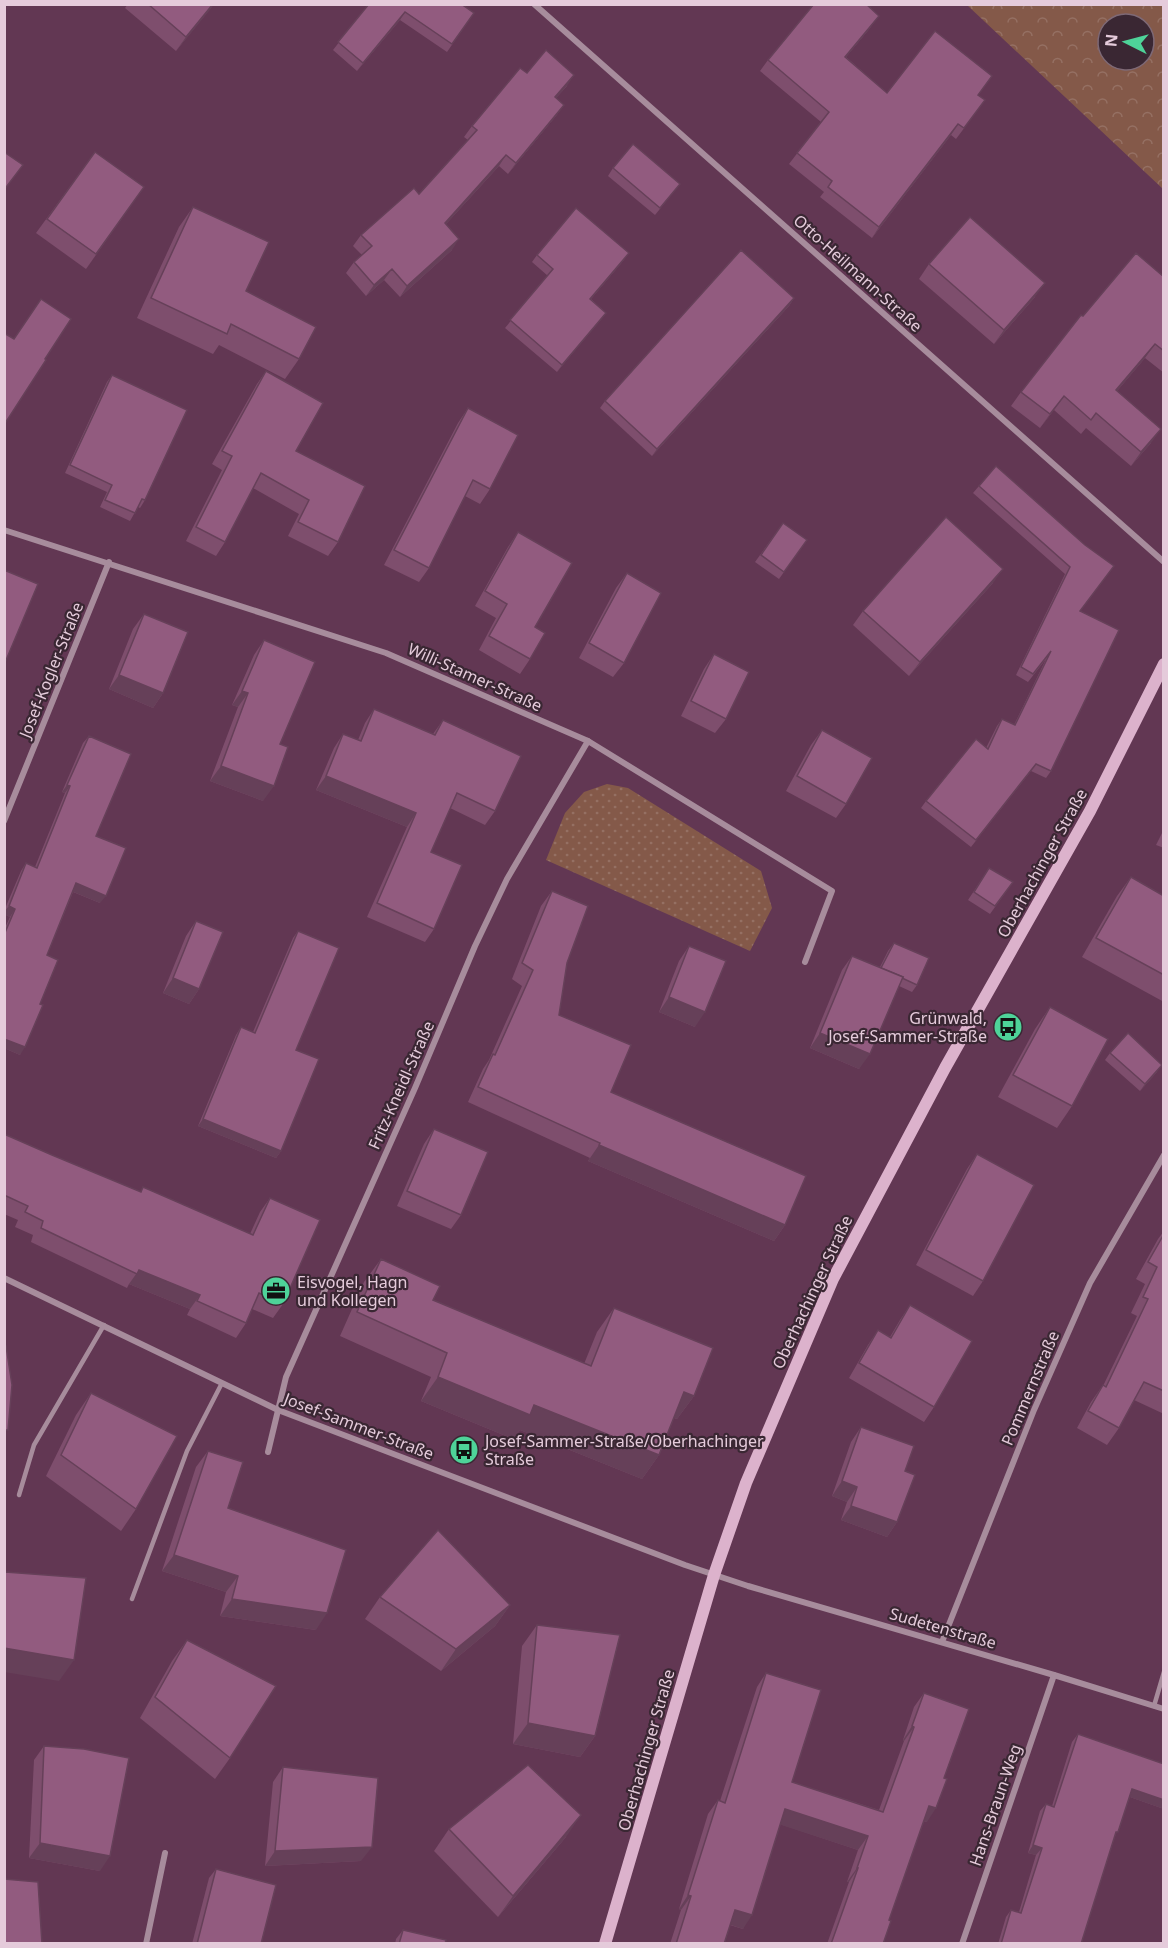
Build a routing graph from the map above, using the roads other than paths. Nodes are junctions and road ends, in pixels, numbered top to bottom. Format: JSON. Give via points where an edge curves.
{"nodes":[{"id":1,"x":534,"y":4,"type":"edge"},
{"id":2,"x":4,"y":530,"type":"edge"},
{"id":3,"x":109,"y":562,"type":"junction"},
{"id":4,"x":1164,"y":562,"type":"edge"},
{"id":5,"x":1164,"y":664,"type":"edge"},
{"id":6,"x":588,"y":741,"type":"junction"},
{"id":7,"x":4,"y":821,"type":"edge"},
{"id":8,"x":805,"y":962,"type":"dead end"},
{"id":9,"x":1164,"y":1155,"type":"edge"},
{"id":10,"x":4,"y":1278,"type":"edge"},
{"id":11,"x":104,"y":1325,"type":"junction"},
{"id":12,"x":222,"y":1383,"type":"junction"},
{"id":13,"x":278,"y":1410,"type":"junction"},
{"id":14,"x":268,"y":1452,"type":"dead end"},
{"id":15,"x":19,"y":1495,"type":"dead end"},
{"id":16,"x":714,"y":1575,"type":"junction"},
{"id":17,"x":132,"y":1599,"type":"dead end"},
{"id":18,"x":942,"y":1642,"type":"junction"},
{"id":19,"x":1164,"y":1672,"type":"edge"},
{"id":20,"x":1054,"y":1675,"type":"junction"},
{"id":21,"x":1154,"y":1706,"type":"junction"},
{"id":22,"x":1164,"y":1709,"type":"edge"},
{"id":23,"x":165,"y":1853,"type":"dead end"},
{"id":24,"x":146,"y":1944,"type":"edge"},
{"id":25,"x":605,"y":1944,"type":"edge"},
{"id":26,"x":962,"y":1944,"type":"edge"}],
"edges":[{"from":1,"to":4,"type":"street","name":"Otto-Heilmann-Straße"},
{"from":2,"to":3,"type":"street","name":"Willi-Stamer-Straße"},
{"from":3,"to":6,"type":"street","name":"Willi-Stamer-Straße","via":[[386,653]]},
{"from":3,"to":7,"type":"street","name":"Josef-Kogler-Straße"},
{"from":5,"to":16,"type":"main road","name":"Oberhachinger Straße","via":[[1090,811],[945,1068],[833,1279],[746,1483]]},
{"from":6,"to":8,"type":"street","name":"Willi-Stamer-Straße","via":[[832,891]]},
{"from":6,"to":13,"type":"street","name":"Fritz-Kneidl-Straße","via":[[507,879],[475,946],[286,1377]]},
{"from":9,"to":18,"type":"street","name":"Pommernstraße","via":[[1090,1283],[1034,1410]]},
{"from":10,"to":11,"type":"street","name":"Josef-Sammer-Straße"},
{"from":11,"to":12,"type":"street","name":"Josef-Sammer-Straße"},
{"from":11,"to":15,"type":"lane","via":[[34,1445]]},
{"from":12,"to":13,"type":"street","name":"Josef-Sammer-Straße"},
{"from":12,"to":17,"type":"lane","via":[[187,1451]]},
{"from":13,"to":14,"type":"street","name":"Fritz-Kneidl-Straße"},
{"from":13,"to":16,"type":"street","name":"Josef-Sammer-Straße"},
{"from":16,"to":18,"type":"street","name":"Sudetenstraße"},
{"from":16,"to":25,"type":"main road","name":"Oberhachinger Straße"},
{"from":18,"to":20,"type":"street","name":"Sudetenstraße"},
{"from":19,"to":21,"type":"lane"},
{"from":20,"to":21,"type":"street","name":"Sudetenstraße"},
{"from":20,"to":26,"type":"street","name":"Hans-Braun-Weg"},
{"from":21,"to":22,"type":"street","name":"Sudetenstraße"},
{"from":23,"to":24,"type":"street"}]}
